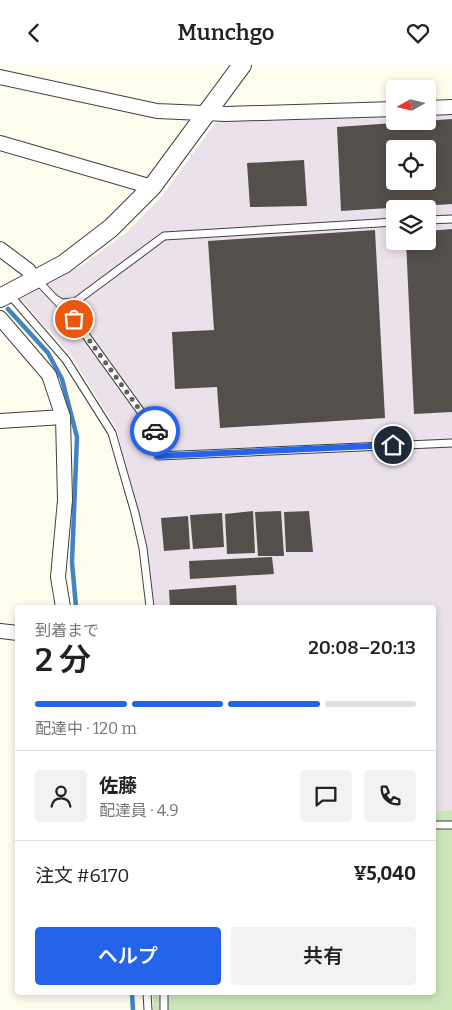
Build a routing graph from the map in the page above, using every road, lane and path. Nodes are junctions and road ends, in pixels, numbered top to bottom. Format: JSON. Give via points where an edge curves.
{"nodes":[{"id":1,"x":242,"y":65,"type":"edge"},
{"id":2,"x":0,"y":77,"type":"edge"},
{"id":3,"x":452,"y":107,"type":"edge"},
{"id":4,"x":436,"y":108,"type":"edge"},
{"id":5,"x":386,"y":109,"type":"edge"},
{"id":6,"x":206,"y":113,"type":"junction"},
{"id":7,"x":0,"y":143,"type":"edge"},
{"id":8,"x":152,"y":187,"type":"junction"},
{"id":9,"x":452,"y":219,"type":"edge"},
{"id":10,"x":436,"y":220,"type":"edge"},
{"id":11,"x":386,"y":223,"type":"edge"},
{"id":12,"x":0,"y":249,"type":"edge"},
{"id":13,"x":36,"y":279,"type":"junction"},
{"id":14,"x":4,"y":296,"type":"edge"},
{"id":15,"x":54,"y":299,"type":"junction"},
{"id":16,"x":0,"y":318,"type":"edge"},
{"id":17,"x":64,"y":417,"type":"junction"},
{"id":18,"x":0,"y":421,"type":"edge"},
{"id":19,"x":452,"y":443,"type":"edge"},
{"id":20,"x":63,"y":605,"type":"edge"},
{"id":21,"x":150,"y":605,"type":"edge"},
{"id":22,"x":0,"y":631,"type":"edge"},
{"id":23,"x":15,"y":633,"type":"edge"},
{"id":24,"x":436,"y":825,"type":"edge"},
{"id":25,"x":452,"y":825,"type":"edge"},
{"id":26,"x":147,"y":995,"type":"edge"},
{"id":27,"x":164,"y":995,"type":"edge"},
{"id":28,"x":148,"y":1010,"type":"edge"},
{"id":29,"x":164,"y":1010,"type":"edge"}],
"edges":[{"from":1,"to":6,"type":"street"},
{"from":2,"to":6,"type":"street","via":[[157,111]]},
{"from":3,"to":4,"type":"street"},
{"from":5,"to":6,"type":"street"},
{"from":6,"to":8,"type":"street"},
{"from":7,"to":8,"type":"street"},
{"from":8,"to":13,"type":"street","via":[[111,228],[64,264]]},
{"from":9,"to":10,"type":"lane"},
{"from":11,"to":15,"type":"lane","via":[[164,236],[75,302],[62,303]]},
{"from":12,"to":13,"type":"street"},
{"from":13,"to":14,"type":"street"},
{"from":13,"to":15,"type":"lane"},
{"from":14,"to":21,"type":"lane","via":[[66,360],[112,433],[143,548]]},
{"from":15,"to":19,"type":"lane","via":[[74,319],[157,434],[158,456]]},
{"from":16,"to":17,"type":"street","via":[[49,375]]},
{"from":17,"to":18,"type":"street"},
{"from":17,"to":20,"type":"street","via":[[65,500],[58,577]]},
{"from":22,"to":23,"type":"street"},
{"from":24,"to":25,"type":"lane"},
{"from":26,"to":28,"type":"lane"},
{"from":27,"to":29,"type":"lane"}]}
